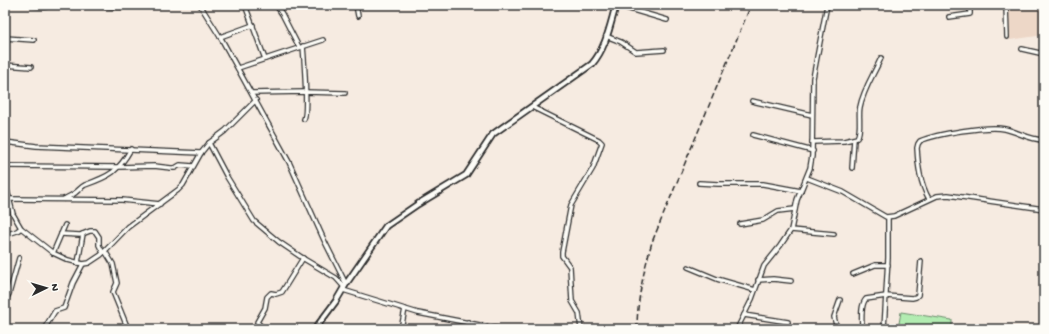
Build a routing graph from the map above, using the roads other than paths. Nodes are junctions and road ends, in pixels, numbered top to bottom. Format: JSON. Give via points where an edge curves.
{"nodes":[{"id":1,"x":33,"y":5,"type":"edge"},
{"id":2,"x":50,"y":5,"type":"edge"},
{"id":3,"x":88,"y":5,"type":"edge"},
{"id":4,"x":129,"y":5,"type":"edge"},
{"id":5,"x":200,"y":5,"type":"edge"},
{"id":6,"x":245,"y":5,"type":"edge"},
{"id":7,"x":276,"y":5,"type":"edge"},
{"id":8,"x":356,"y":5,"type":"edge"},
{"id":9,"x":616,"y":5,"type":"edge"},
{"id":10,"x":827,"y":5,"type":"edge"},
{"id":11,"x":970,"y":5,"type":"edge"},
{"id":12,"x":1006,"y":5,"type":"edge"},
{"id":13,"x":358,"y":16,"type":"dead end"},
{"id":14,"x":949,"y":17,"type":"dead end"},
{"id":15,"x":668,"y":20,"type":"dead end"},
{"id":16,"x":253,"y":25,"type":"junction"},
{"id":17,"x":606,"y":36,"type":"junction"},
{"id":18,"x":220,"y":37,"type":"junction"},
{"id":19,"x":5,"y":38,"type":"edge"},
{"id":20,"x":1008,"y":38,"type":"dead end"},
{"id":21,"x":34,"y":40,"type":"dead end"},
{"id":22,"x":323,"y":40,"type":"dead end"},
{"id":23,"x":301,"y":47,"type":"junction"},
{"id":24,"x":1022,"y":49,"type":"dead end"},
{"id":25,"x":664,"y":50,"type":"dead end"},
{"id":26,"x":1044,"y":54,"type":"edge"},
{"id":27,"x":881,"y":58,"type":"dead end"},
{"id":28,"x":265,"y":59,"type":"junction"},
{"id":29,"x":5,"y":65,"type":"edge"},
{"id":30,"x":31,"y":67,"type":"dead end"},
{"id":31,"x":238,"y":68,"type":"junction"},
{"id":32,"x":305,"y":92,"type":"junction"},
{"id":33,"x":252,"y":93,"type":"junction"},
{"id":34,"x":345,"y":93,"type":"dead end"},
{"id":35,"x":256,"y":100,"type":"junction"},
{"id":36,"x":752,"y":101,"type":"dead end"},
{"id":37,"x":532,"y":107,"type":"junction"},
{"id":38,"x":812,"y":115,"type":"junction"},
{"id":39,"x":304,"y":119,"type":"dead end"},
{"id":40,"x":753,"y":135,"type":"dead end"},
{"id":41,"x":854,"y":139,"type":"junction"},
{"id":42,"x":1044,"y":140,"type":"edge"},
{"id":43,"x":5,"y":142,"type":"edge"},
{"id":44,"x":812,"y":142,"type":"junction"},
{"id":45,"x":210,"y":143,"type":"junction"},
{"id":46,"x":131,"y":149,"type":"junction"},
{"id":47,"x":812,"y":151,"type":"junction"},
{"id":48,"x":201,"y":153,"type":"junction"},
{"id":49,"x":5,"y":166,"type":"edge"},
{"id":50,"x":193,"y":166,"type":"junction"},
{"id":51,"x":119,"y":167,"type":"junction"},
{"id":52,"x":852,"y":168,"type":"dead end"},
{"id":53,"x":807,"y":178,"type":"junction"},
{"id":54,"x":5,"y":182,"type":"edge"},
{"id":55,"x":699,"y":183,"type":"dead end"},
{"id":56,"x":801,"y":191,"type":"junction"},
{"id":57,"x":9,"y":199,"type":"junction"},
{"id":58,"x":63,"y":199,"type":"junction"},
{"id":59,"x":929,"y":199,"type":"junction"},
{"id":60,"x":160,"y":204,"type":"junction"},
{"id":61,"x":795,"y":209,"type":"junction"},
{"id":62,"x":1044,"y":209,"type":"edge"},
{"id":63,"x":888,"y":218,"type":"junction"},
{"id":64,"x":740,"y":224,"type":"dead end"},
{"id":65,"x":65,"y":225,"type":"dead end"},
{"id":66,"x":21,"y":228,"type":"junction"},
{"id":67,"x":790,"y":230,"type":"junction"},
{"id":68,"x":61,"y":234,"type":"junction"},
{"id":69,"x":83,"y":234,"type":"junction"},
{"id":70,"x":834,"y":234,"type":"dead end"},
{"id":71,"x":5,"y":235,"type":"edge"},
{"id":72,"x":104,"y":252,"type":"junction"},
{"id":73,"x":53,"y":253,"type":"junction"},
{"id":74,"x":19,"y":258,"type":"dead end"},
{"id":75,"x":303,"y":258,"type":"junction"},
{"id":76,"x":921,"y":261,"type":"dead end"},
{"id":77,"x":78,"y":263,"type":"junction"},
{"id":78,"x":83,"y":264,"type":"junction"},
{"id":79,"x":888,"y":265,"type":"junction"},
{"id":80,"x":688,"y":267,"type":"dead end"},
{"id":81,"x":853,"y":274,"type":"dead end"},
{"id":82,"x":758,"y":280,"type":"junction"},
{"id":83,"x":791,"y":281,"type":"dead end"},
{"id":84,"x":344,"y":287,"type":"junction"},
{"id":85,"x":755,"y":290,"type":"junction"},
{"id":86,"x":886,"y":296,"type":"junction"},
{"id":87,"x":840,"y":300,"type":"dead end"},
{"id":88,"x":5,"y":301,"type":"edge"},
{"id":89,"x":404,"y":309,"type":"junction"},
{"id":90,"x":744,"y":315,"type":"junction"},
{"id":91,"x":468,"y":322,"type":"junction"},
{"id":92,"x":788,"y":322,"type":"dead end"},
{"id":93,"x":44,"y":329,"type":"edge"},
{"id":94,"x":128,"y":329,"type":"edge"},
{"id":95,"x":266,"y":329,"type":"edge"},
{"id":96,"x":315,"y":329,"type":"edge"},
{"id":97,"x":401,"y":329,"type":"edge"},
{"id":98,"x":466,"y":329,"type":"edge"},
{"id":99,"x":500,"y":329,"type":"edge"},
{"id":100,"x":581,"y":329,"type":"edge"},
{"id":101,"x":736,"y":329,"type":"edge"},
{"id":102,"x":837,"y":329,"type":"edge"},
{"id":103,"x":862,"y":329,"type":"edge"},
{"id":104,"x":884,"y":329,"type":"edge"}],
"edges":[{"from":1,"to":2,"type":"street"},
{"from":3,"to":4,"type":"street"},
{"from":5,"to":18,"type":"street"},
{"from":6,"to":16,"type":"street"},
{"from":7,"to":23,"type":"street"},
{"from":8,"to":13,"type":"street"},
{"from":9,"to":15,"type":"street"},
{"from":9,"to":17,"type":"street"},
{"from":10,"to":38,"type":"street","via":[[813,78]]},
{"from":11,"to":14,"type":"street","via":[[970,14]]},
{"from":12,"to":20,"type":"street"},
{"from":16,"to":18,"type":"street"},
{"from":16,"to":28,"type":"street"},
{"from":17,"to":25,"type":"street","via":[[636,52]]},
{"from":17,"to":37,"type":"street","via":[[601,52],[592,64]]},
{"from":18,"to":31,"type":"street"},
{"from":19,"to":21,"type":"street"},
{"from":22,"to":23,"type":"street"},
{"from":23,"to":28,"type":"street"},
{"from":23,"to":32,"type":"street"},
{"from":24,"to":26,"type":"street"},
{"from":27,"to":41,"type":"street","via":[[862,101],[858,135]]},
{"from":28,"to":31,"type":"street"},
{"from":29,"to":30,"type":"street"},
{"from":31,"to":33,"type":"street"},
{"from":32,"to":33,"type":"street"},
{"from":32,"to":34,"type":"street"},
{"from":32,"to":39,"type":"street"},
{"from":33,"to":35,"type":"street"},
{"from":35,"to":45,"type":"street","via":[[226,131]]},
{"from":35,"to":84,"type":"street","via":[[289,162]]},
{"from":36,"to":38,"type":"street"},
{"from":37,"to":84,"type":"street","via":[[493,134],[466,175],[386,226]]},
{"from":37,"to":100,"type":"street","via":[[599,140],[602,144],[593,168],[571,205],[562,252],[570,267],[572,301],[579,313]]},
{"from":38,"to":44,"type":"street"},
{"from":40,"to":47,"type":"street"},
{"from":41,"to":44,"type":"street"},
{"from":41,"to":52,"type":"street"},
{"from":42,"to":59,"type":"street","via":[[997,127],[956,132],[920,141],[920,176]]},
{"from":43,"to":46,"type":"street","via":[[36,146]]},
{"from":44,"to":47,"type":"street"},
{"from":45,"to":48,"type":"street"},
{"from":45,"to":75,"type":"street","via":[[254,221]]},
{"from":46,"to":48,"type":"street"},
{"from":46,"to":51,"type":"street"},
{"from":47,"to":53,"type":"street","via":[[812,163]]},
{"from":48,"to":50,"type":"street"},
{"from":49,"to":51,"type":"street"},
{"from":50,"to":51,"type":"street"},
{"from":50,"to":60,"type":"street","via":[[183,185]]},
{"from":51,"to":58,"type":"street","via":[[104,178],[83,186]]},
{"from":53,"to":56,"type":"street"},
{"from":53,"to":63,"type":"street","via":[[840,190]]},
{"from":54,"to":57,"type":"street"},
{"from":55,"to":56,"type":"street","via":[[763,184]]},
{"from":56,"to":61,"type":"street"},
{"from":57,"to":58,"type":"street"},
{"from":57,"to":66,"type":"street"},
{"from":58,"to":60,"type":"street","via":[[122,200]]},
{"from":59,"to":62,"type":"street","via":[[954,195]]},
{"from":59,"to":63,"type":"street"},
{"from":60,"to":72,"type":"street","via":[[128,227]]},
{"from":61,"to":64,"type":"street","via":[[778,211],[763,220]]},
{"from":61,"to":67,"type":"street"},
{"from":63,"to":79,"type":"street"},
{"from":65,"to":68,"type":"street"},
{"from":66,"to":71,"type":"street"},
{"from":66,"to":73,"type":"street"},
{"from":67,"to":70,"type":"street"},
{"from":67,"to":82,"type":"street","via":[[764,266]]},
{"from":68,"to":69,"type":"street"},
{"from":68,"to":73,"type":"street"},
{"from":69,"to":72,"type":"street","via":[[95,231],[99,237],[98,244]]},
{"from":69,"to":77,"type":"street"},
{"from":72,"to":78,"type":"street","via":[[89,263]]},
{"from":72,"to":94,"type":"street","via":[[113,264],[117,283],[113,292]]},
{"from":73,"to":77,"type":"street"},
{"from":74,"to":88,"type":"street"},
{"from":75,"to":84,"type":"street","via":[[336,278]]},
{"from":75,"to":95,"type":"street","via":[[282,292],[271,293],[267,297],[265,308],[257,322]]},
{"from":76,"to":86,"type":"street","via":[[916,298]]},
{"from":77,"to":78,"type":"street"},
{"from":78,"to":93,"type":"street","via":[[64,308],[55,311]]},
{"from":79,"to":81,"type":"street","via":[[875,265]]},
{"from":79,"to":86,"type":"street"},
{"from":80,"to":85,"type":"street"},
{"from":82,"to":83,"type":"street"},
{"from":82,"to":85,"type":"street"},
{"from":84,"to":89,"type":"street"},
{"from":84,"to":96,"type":"street"},
{"from":85,"to":90,"type":"street"},
{"from":86,"to":103,"type":"street","via":[[864,300]]},
{"from":86,"to":104,"type":"street"},
{"from":87,"to":102,"type":"street","via":[[834,317]]},
{"from":89,"to":91,"type":"street"},
{"from":89,"to":97,"type":"street"},
{"from":90,"to":92,"type":"street"},
{"from":90,"to":101,"type":"street"},
{"from":91,"to":98,"type":"street"},
{"from":91,"to":99,"type":"street"}]}
